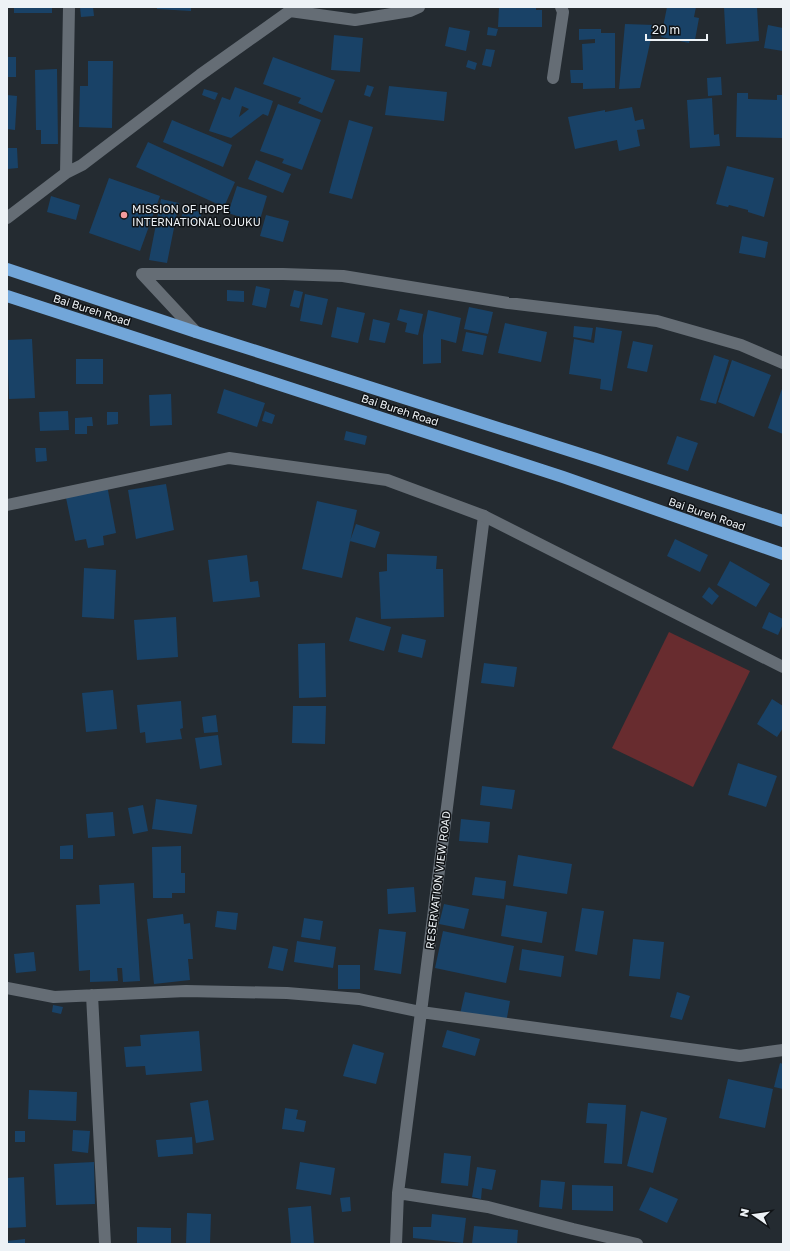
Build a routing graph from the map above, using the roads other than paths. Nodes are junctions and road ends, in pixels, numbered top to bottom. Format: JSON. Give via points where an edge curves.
{"nodes":[{"id":1,"x":69,"y":7,"type":"edge"},
{"id":2,"x":419,"y":7,"type":"edge"},
{"id":3,"x":561,"y":7,"type":"edge"},
{"id":4,"x":291,"y":8,"type":"edge"},
{"id":5,"x":553,"y":78,"type":"dead end"},
{"id":6,"x":66,"y":173,"type":"junction"},
{"id":7,"x":7,"y":218,"type":"edge"},
{"id":8,"x":7,"y":269,"type":"edge"},
{"id":9,"x":7,"y":296,"type":"edge"},
{"id":10,"x":196,"y":332,"type":"junction"},
{"id":11,"x":783,"y":363,"type":"edge"},
{"id":12,"x":7,"y":505,"type":"edge"},
{"id":13,"x":484,"y":516,"type":"junction"},
{"id":14,"x":783,"y":521,"type":"edge"},
{"id":15,"x":783,"y":554,"type":"edge"},
{"id":16,"x":783,"y":667,"type":"edge"},
{"id":17,"x":7,"y":988,"type":"edge"},
{"id":18,"x":92,"y":995,"type":"junction"},
{"id":19,"x":421,"y":1012,"type":"junction"},
{"id":20,"x":783,"y":1050,"type":"edge"},
{"id":21,"x":398,"y":1193,"type":"junction"},
{"id":22,"x":105,"y":1244,"type":"edge"},
{"id":23,"x":396,"y":1244,"type":"edge"},
{"id":24,"x":637,"y":1244,"type":"edge"}],
"edges":[{"from":1,"to":6,"type":"street"},
{"from":2,"to":4,"type":"street","via":[[410,11],[355,20]]},
{"from":3,"to":5,"type":"street","via":[[563,12]]},
{"from":4,"to":6,"type":"street","via":[[82,165]]},
{"from":6,"to":7,"type":"street"},
{"from":8,"to":10,"type":"highway","name":"Bai Bureh Road"},
{"from":9,"to":15,"type":"highway","name":"Bai Bureh Road","via":[[562,477]]},
{"from":10,"to":11,"type":"street","via":[[142,274],[342,276],[508,303],[657,320],[741,345]]},
{"from":10,"to":14,"type":"highway","name":"Bai Bureh Road"},
{"from":12,"to":13,"type":"street","via":[[229,458],[387,480]]},
{"from":13,"to":16,"type":"street"},
{"from":13,"to":19,"type":"street","name":"RESERVATION VIEW ROAD"},
{"from":17,"to":18,"type":"street","via":[[54,996]]},
{"from":18,"to":19,"type":"street","via":[[186,991],[287,993],[359,999]]},
{"from":18,"to":22,"type":"street"},
{"from":19,"to":20,"type":"street","via":[[740,1056]]},
{"from":19,"to":21,"type":"street","name":"RESERVATION VIEW ROAD"},
{"from":21,"to":23,"type":"street","name":"RESERVATION VIEW ROAD"},
{"from":21,"to":24,"type":"street","via":[[488,1207]]}]}
